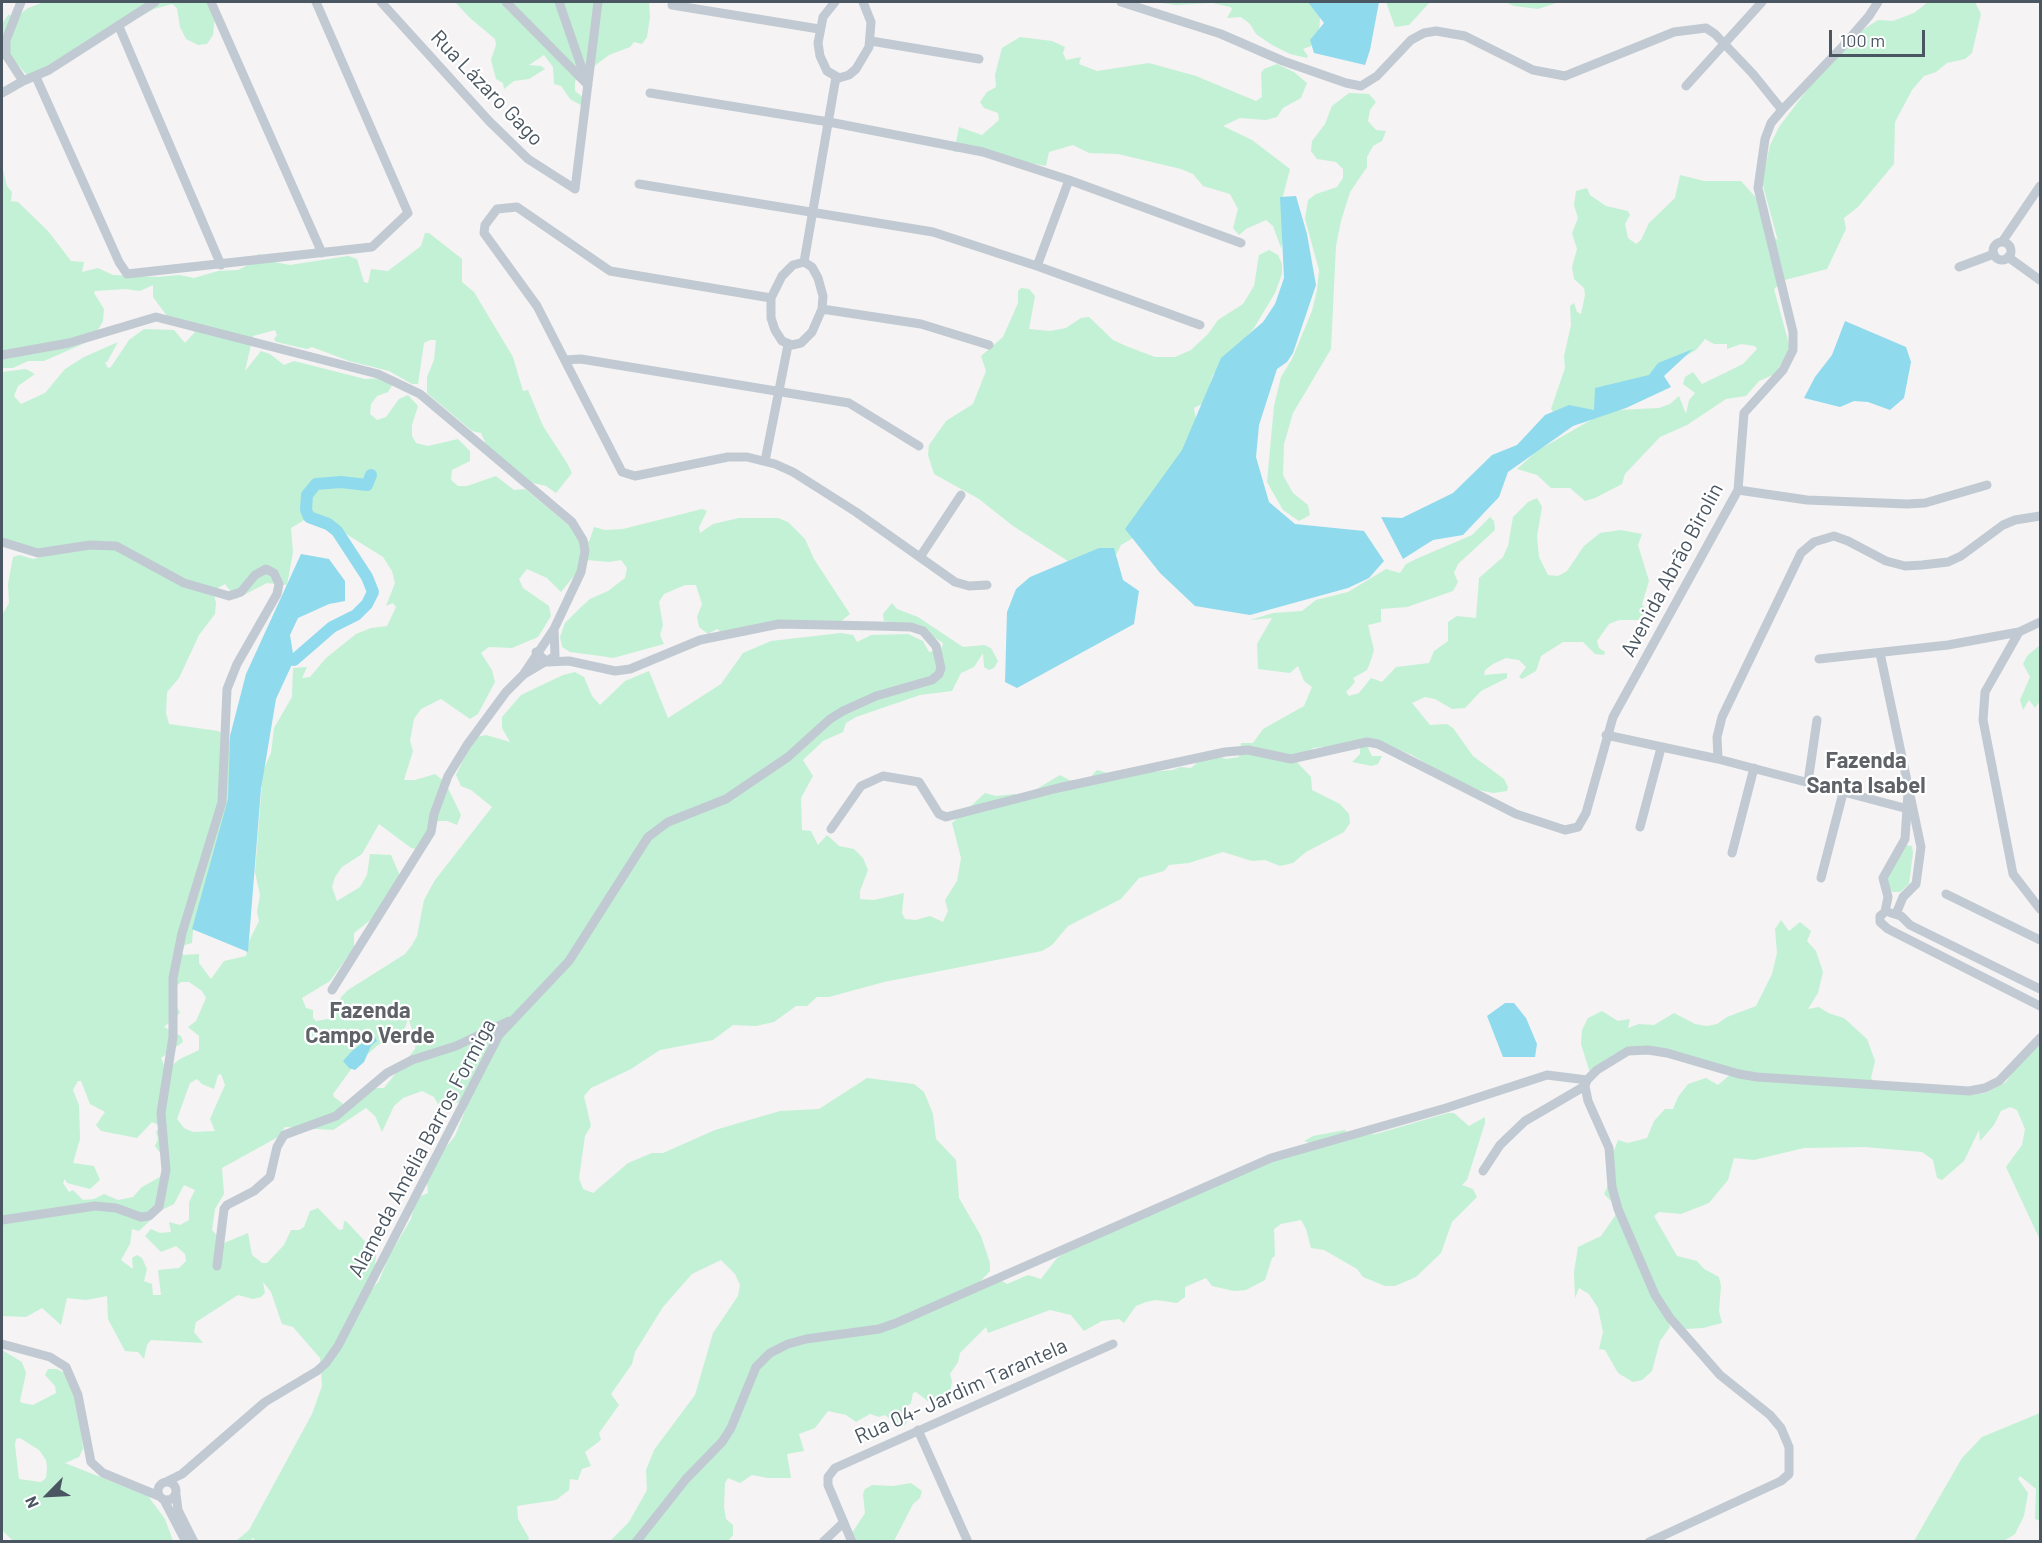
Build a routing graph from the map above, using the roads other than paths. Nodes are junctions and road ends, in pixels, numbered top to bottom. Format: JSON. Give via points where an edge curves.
{"nodes":[{"id":1,"x":21,"y":2,"type":"edge"},
{"id":2,"x":155,"y":2,"type":"edge"},
{"id":3,"x":211,"y":2,"type":"edge"},
{"id":4,"x":316,"y":2,"type":"edge"},
{"id":5,"x":381,"y":2,"type":"edge"},
{"id":6,"x":506,"y":2,"type":"edge"},
{"id":7,"x":559,"y":2,"type":"edge"},
{"id":8,"x":598,"y":2,"type":"edge"},
{"id":9,"x":835,"y":2,"type":"edge"},
{"id":10,"x":863,"y":2,"type":"edge"},
{"id":11,"x":1121,"y":2,"type":"edge"},
{"id":12,"x":1762,"y":2,"type":"edge"},
{"id":13,"x":1878,"y":2,"type":"edge"},
{"id":14,"x":672,"y":5,"type":"dead end"},
{"id":15,"x":120,"y":29,"type":"dead end"},
{"id":16,"x":819,"y":29,"type":"junction"},
{"id":17,"x":871,"y":41,"type":"junction"},
{"id":18,"x":1726,"y":45,"type":"junction"},
{"id":19,"x":979,"y":59,"type":"dead end"},
{"id":20,"x":36,"y":77,"type":"junction"},
{"id":21,"x":836,"y":77,"type":"junction"},
{"id":22,"x":23,"y":81,"type":"junction"},
{"id":23,"x":588,"y":85,"type":"junction"},
{"id":24,"x":1686,"y":86,"type":"dead end"},
{"id":25,"x":2,"y":93,"type":"edge"},
{"id":26,"x":650,"y":93,"type":"dead end"},
{"id":27,"x":1785,"y":106,"type":"junction"},
{"id":28,"x":829,"y":122,"type":"junction"},
{"id":29,"x":1068,"y":180,"type":"junction"},
{"id":30,"x":639,"y":184,"type":"dead end"},
{"id":31,"x":2040,"y":186,"type":"edge"},
{"id":32,"x":813,"y":212,"type":"junction"},
{"id":33,"x":2002,"y":242,"type":"junction"},
{"id":34,"x":1241,"y":243,"type":"dead end"},
{"id":35,"x":322,"y":253,"type":"junction"},
{"id":36,"x":1994,"y":254,"type":"junction"},
{"id":37,"x":2008,"y":257,"type":"junction"},
{"id":38,"x":804,"y":262,"type":"junction"},
{"id":39,"x":222,"y":265,"type":"junction"},
{"id":40,"x":1038,"y":266,"type":"junction"},
{"id":41,"x":1959,"y":267,"type":"dead end"},
{"id":42,"x":2040,"y":280,"type":"edge"},
{"id":43,"x":771,"y":298,"type":"junction"},
{"id":44,"x":822,"y":309,"type":"junction"},
{"id":45,"x":1200,"y":325,"type":"dead end"},
{"id":46,"x":788,"y":345,"type":"junction"},
{"id":47,"x":988,"y":345,"type":"dead end"},
{"id":48,"x":2,"y":355,"type":"edge"},
{"id":49,"x":565,"y":360,"type":"junction"},
{"id":50,"x":779,"y":391,"type":"junction"},
{"id":51,"x":919,"y":447,"type":"dead end"},
{"id":52,"x":765,"y":461,"type":"junction"},
{"id":53,"x":1987,"y":485,"type":"dead end"},
{"id":54,"x":1738,"y":490,"type":"junction"},
{"id":55,"x":961,"y":495,"type":"dead end"},
{"id":56,"x":2040,"y":516,"type":"edge"},
{"id":57,"x":2,"y":542,"type":"edge"},
{"id":58,"x":920,"y":557,"type":"junction"},
{"id":59,"x":987,"y":585,"type":"dead end"},
{"id":60,"x":2040,"y":622,"type":"edge"},
{"id":61,"x":554,"y":629,"type":"junction"},
{"id":62,"x":2019,"y":632,"type":"junction"},
{"id":63,"x":544,"y":640,"type":"junction"},
{"id":64,"x":555,"y":648,"type":"junction"},
{"id":65,"x":536,"y":652,"type":"junction"},
{"id":66,"x":1880,"y":653,"type":"junction"},
{"id":67,"x":1818,"y":659,"type":"dead end"},
{"id":68,"x":569,"y":661,"type":"junction"},
{"id":69,"x":548,"y":662,"type":"junction"},
{"id":70,"x":523,"y":675,"type":"junction"},
{"id":71,"x":1817,"y":720,"type":"dead end"},
{"id":72,"x":1606,"y":735,"type":"junction"},
{"id":73,"x":1661,"y":748,"type":"junction"},
{"id":74,"x":1718,"y":759,"type":"junction"},
{"id":75,"x":1754,"y":768,"type":"junction"},
{"id":76,"x":1808,"y":782,"type":"junction"},
{"id":77,"x":1843,"y":793,"type":"junction"},
{"id":78,"x":1909,"y":809,"type":"junction"},
{"id":79,"x":1641,"y":827,"type":"dead end"},
{"id":80,"x":831,"y":829,"type":"dead end"},
{"id":81,"x":1732,"y":853,"type":"dead end"},
{"id":82,"x":1821,"y":878,"type":"dead end"},
{"id":83,"x":1887,"y":893,"type":"junction"},
{"id":84,"x":1946,"y":894,"type":"dead end"},
{"id":85,"x":1903,"y":897,"type":"junction"},
{"id":86,"x":2040,"y":909,"type":"edge"},
{"id":87,"x":1885,"y":912,"type":"junction"},
{"id":88,"x":1896,"y":914,"type":"junction"},
{"id":89,"x":1910,"y":925,"type":"junction"},
{"id":90,"x":1903,"y":936,"type":"junction"},
{"id":91,"x":2040,"y":939,"type":"edge"},
{"id":92,"x":2040,"y":988,"type":"edge"},
{"id":93,"x":332,"y":990,"type":"dead end"},
{"id":94,"x":2040,"y":1006,"type":"edge"},
{"id":95,"x":510,"y":1020,"type":"junction"},
{"id":96,"x":2040,"y":1038,"type":"edge"},
{"id":97,"x":1586,"y":1083,"type":"junction"},
{"id":98,"x":1483,"y":1171,"type":"dead end"},
{"id":99,"x":2,"y":1220,"type":"edge"},
{"id":100,"x":217,"y":1266,"type":"dead end"},
{"id":101,"x":2,"y":1344,"type":"edge"},
{"id":102,"x":1113,"y":1344,"type":"dead end"},
{"id":103,"x":918,"y":1430,"type":"junction"},
{"id":104,"x":182,"y":1474,"type":"junction"},
{"id":105,"x":135,"y":1484,"type":"junction"},
{"id":106,"x":163,"y":1484,"type":"junction"},
{"id":107,"x":176,"y":1492,"type":"junction"},
{"id":108,"x":161,"y":1498,"type":"junction"},
{"id":109,"x":843,"y":1523,"type":"junction"},
{"id":110,"x":186,"y":1542,"type":"edge"},
{"id":111,"x":194,"y":1542,"type":"edge"},
{"id":112,"x":636,"y":1542,"type":"edge"},
{"id":113,"x":823,"y":1542,"type":"edge"},
{"id":114,"x":852,"y":1542,"type":"edge"},
{"id":115,"x":968,"y":1542,"type":"edge"},
{"id":116,"x":1649,"y":1542,"type":"edge"}],
"edges":[{"from":1,"to":22,"type":"street","via":[[6,40],[6,56]]},
{"from":2,"to":20,"type":"street"},
{"from":3,"to":35,"type":"street"},
{"from":4,"to":35,"type":"street","via":[[408,213],[372,247]]},
{"from":5,"to":23,"type":"street","name":"Rua Lázaro Gago","via":[[528,159],[575,189]]},
{"from":6,"to":23,"type":"street"},
{"from":7,"to":23,"type":"street"},
{"from":8,"to":23,"type":"street"},
{"from":9,"to":16,"type":"street"},
{"from":10,"to":17,"type":"street","via":[[871,22]]},
{"from":11,"to":18,"type":"street","via":[[1361,86],[1377,76],[1411,40],[1436,31],[1465,36],[1533,70],[1565,76],[1686,29],[1706,28]]},
{"from":12,"to":18,"type":"street"},
{"from":13,"to":27,"type":"street"},
{"from":14,"to":16,"type":"street"},
{"from":15,"to":39,"type":"street"},
{"from":16,"to":21,"type":"street","via":[[820,56],[827,71]]},
{"from":17,"to":19,"type":"street"},
{"from":17,"to":21,"type":"street","via":[[856,69],[846,77]]},
{"from":18,"to":24,"type":"street"},
{"from":18,"to":27,"type":"street"},
{"from":20,"to":22,"type":"street"},
{"from":20,"to":39,"type":"street","via":[[127,274]]},
{"from":21,"to":28,"type":"street"},
{"from":22,"to":25,"type":"street"},
{"from":26,"to":28,"type":"street"},
{"from":27,"to":54,"type":"street","name":"Avenida Abrão Birolin","via":[[1771,123],[1765,139],[1758,188],[1793,350],[1783,370],[1744,413]]},
{"from":28,"to":29,"type":"street","via":[[967,148]]},
{"from":28,"to":32,"type":"street"},
{"from":29,"to":34,"type":"street"},
{"from":29,"to":40,"type":"street"},
{"from":30,"to":32,"type":"street"},
{"from":31,"to":33,"type":"street"},
{"from":32,"to":38,"type":"street"},
{"from":32,"to":40,"type":"street","via":[[933,232]]},
{"from":33,"to":36,"type":"street","via":[[1995,246]]},
{"from":33,"to":37,"type":"street","via":[[2010,249]]},
{"from":35,"to":39,"type":"street"},
{"from":36,"to":37,"type":"street","via":[[2000,260]]},
{"from":36,"to":41,"type":"street"},
{"from":37,"to":42,"type":"street"},
{"from":38,"to":43,"type":"street","via":[[793,265],[782,276]]},
{"from":38,"to":44,"type":"street","via":[[818,278]]},
{"from":40,"to":45,"type":"street"},
{"from":43,"to":46,"type":"street","via":[[772,324]]},
{"from":43,"to":49,"type":"street","via":[[610,271],[517,207],[501,207],[488,217],[484,233],[537,306]]},
{"from":44,"to":46,"type":"street","via":[[808,336],[798,344]]},
{"from":44,"to":47,"type":"street","via":[[914,323]]},
{"from":46,"to":50,"type":"street"},
{"from":48,"to":61,"type":"street","via":[[69,343],[156,317],[378,374],[420,394],[579,531],[584,561]]},
{"from":49,"to":50,"type":"street","via":[[581,359]]},
{"from":49,"to":52,"type":"street","via":[[617,467],[625,474],[635,476],[728,457]]},
{"from":50,"to":51,"type":"street","via":[[852,405]]},
{"from":50,"to":52,"type":"street"},
{"from":52,"to":58,"type":"street","via":[[802,477]]},
{"from":53,"to":54,"type":"street","via":[[1925,503],[1907,504],[1807,500]]},
{"from":54,"to":72,"type":"street","name":"Avenida Abrão Birolin"},
{"from":55,"to":58,"type":"street"},
{"from":56,"to":74,"type":"street","via":[[2003,525],[1948,562],[1905,566],[1834,536],[1814,542],[1801,553],[1722,717],[1717,737]]},
{"from":57,"to":99,"type":"street","via":[[38,553],[90,545],[116,546],[184,583],[230,596],[241,592],[255,575],[266,569],[274,573],[279,584],[227,689],[222,802],[182,933],[173,978],[173,1036],[161,1113],[166,1170],[159,1207],[149,1216],[95,1206]]},
{"from":58,"to":59,"type":"street","via":[[959,584]]},
{"from":60,"to":62,"type":"street"},
{"from":61,"to":63,"type":"street"},
{"from":61,"to":64,"type":"street"},
{"from":62,"to":66,"type":"street"},
{"from":62,"to":86,"type":"street","via":[[1985,692],[1983,720],[2013,874]]},
{"from":63,"to":64,"type":"street","name":"Alameda Amélia Barros Formiga"},
{"from":63,"to":65,"type":"street"},
{"from":64,"to":68,"type":"street","name":"Alameda Amélia Barros Formiga"},
{"from":64,"to":69,"type":"street","via":[[555,656]]},
{"from":65,"to":69,"type":"street"},
{"from":65,"to":70,"type":"street"},
{"from":66,"to":67,"type":"street"},
{"from":66,"to":78,"type":"street"},
{"from":68,"to":69,"type":"street","name":"Alameda Amélia Barros Formiga"},
{"from":68,"to":95,"type":"street","name":"Alameda Amélia Barros Formiga","via":[[602,670],[630,669],[700,640],[779,624],[800,624],[911,627],[931,638],[941,668],[932,680],[876,696],[843,711],[788,757],[726,799],[656,830],[636,852],[569,961],[539,996]]},
{"from":69,"to":70,"type":"street"},
{"from":70,"to":93,"type":"street","via":[[482,722],[453,768],[431,832]]},
{"from":71,"to":76,"type":"street"},
{"from":72,"to":73,"type":"street"},
{"from":72,"to":80,"type":"street","name":"Avenida Abrão Birolin","via":[[1586,813],[1578,827],[1566,830],[1516,814],[1367,742],[1291,759],[1248,750],[1225,752],[946,817],[939,814],[919,782],[883,776],[861,786]]},
{"from":73,"to":74,"type":"street"},
{"from":73,"to":79,"type":"street"},
{"from":74,"to":75,"type":"street"},
{"from":75,"to":76,"type":"street"},
{"from":75,"to":81,"type":"street"},
{"from":76,"to":77,"type":"street"},
{"from":77,"to":78,"type":"street"},
{"from":77,"to":82,"type":"street"},
{"from":78,"to":83,"type":"street","via":[[1905,839],[1883,878]]},
{"from":78,"to":85,"type":"street","via":[[1921,848],[1920,868],[1916,884]]},
{"from":83,"to":85,"type":"street"},
{"from":83,"to":87,"type":"street"},
{"from":84,"to":91,"type":"street"},
{"from":85,"to":88,"type":"street"},
{"from":87,"to":88,"type":"street"},
{"from":87,"to":90,"type":"street","via":[[1880,922]]},
{"from":88,"to":89,"type":"street"},
{"from":89,"to":90,"type":"street"},
{"from":89,"to":92,"type":"street"},
{"from":90,"to":94,"type":"street"},
{"from":95,"to":100,"type":"street","via":[[456,1046],[412,1060],[387,1073],[336,1116],[284,1135],[276,1147],[270,1177],[224,1209]]},
{"from":95,"to":104,"type":"street","name":"Alameda Amélia Barros Formiga","via":[[326,1363],[264,1402]]},
{"from":96,"to":97,"type":"street","via":[[1998,1081],[1969,1091],[1757,1077],[1667,1053],[1629,1051],[1596,1070]]},
{"from":97,"to":98,"type":"street","via":[[1525,1121],[1500,1145]]},
{"from":97,"to":112,"type":"street","via":[[1547,1075],[1281,1155],[896,1323],[788,1344],[770,1353],[756,1367],[722,1442],[686,1479]]},
{"from":97,"to":116,"type":"street","via":[[1588,1101],[1609,1148],[1618,1209],[1655,1294],[1670,1318],[1713,1366],[1770,1415],[1789,1447],[1789,1474],[1781,1481]]},
{"from":101,"to":105,"type":"street","via":[[50,1357],[66,1367],[78,1395],[91,1462],[103,1473]]},
{"from":102,"to":103,"type":"street","name":"Rua 04- Jardim Tarantela"},
{"from":103,"to":109,"type":"street","name":"Rua 04- Jardim Tarantela","via":[[835,1468],[828,1477],[828,1485]]},
{"from":103,"to":115,"type":"street"},
{"from":104,"to":106,"type":"street"},
{"from":104,"to":107,"type":"street"},
{"from":105,"to":106,"type":"street"},
{"from":105,"to":108,"type":"street"},
{"from":106,"to":107,"type":"street","via":[[172,1483]]},
{"from":106,"to":108,"type":"street"},
{"from":107,"to":108,"type":"street","via":[[170,1500]]},
{"from":107,"to":111,"type":"street","via":[[177,1510]]},
{"from":108,"to":110,"type":"street"},
{"from":109,"to":113,"type":"street"},
{"from":109,"to":114,"type":"street"}]}
